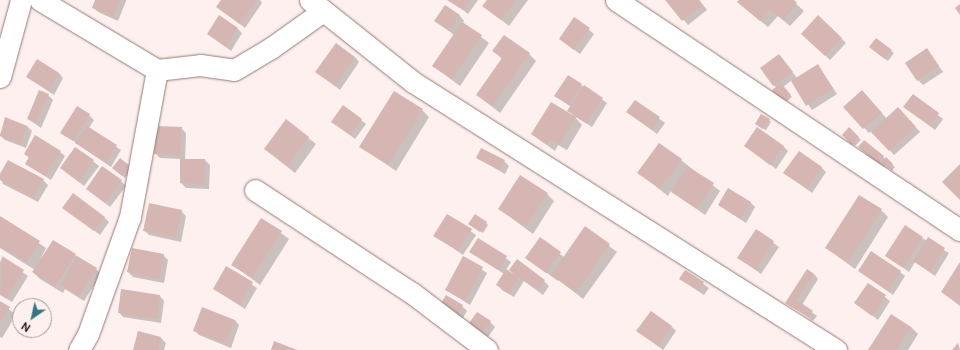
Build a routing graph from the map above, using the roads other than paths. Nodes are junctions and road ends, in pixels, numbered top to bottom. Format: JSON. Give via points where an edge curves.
{"nodes":[{"id":1,"x":22,"y":0,"type":"edge"},
{"id":2,"x":40,"y":0,"type":"edge"},
{"id":3,"x":616,"y":0,"type":"edge"},
{"id":4,"x":317,"y":5,"type":"edge"},
{"id":5,"x":157,"y":70,"type":"junction"},
{"id":6,"x":0,"y":77,"type":"edge"},
{"id":7,"x":255,"y":190,"type":"dead end"},
{"id":8,"x":960,"y":230,"type":"edge"},
{"id":9,"x":79,"y":350,"type":"edge"},
{"id":10,"x":487,"y":350,"type":"edge"},
{"id":11,"x":836,"y":350,"type":"edge"}],
"edges":[{"from":1,"to":6,"type":"street"},
{"from":2,"to":5,"type":"street"},
{"from":3,"to":8,"type":"street"},
{"from":4,"to":5,"type":"street","via":[[271,48],[234,70],[200,65]]},
{"from":4,"to":11,"type":"street","via":[[413,82]]},
{"from":5,"to":9,"type":"street","via":[[130,217],[88,334]]},
{"from":7,"to":10,"type":"street","via":[[412,293]]}]}
